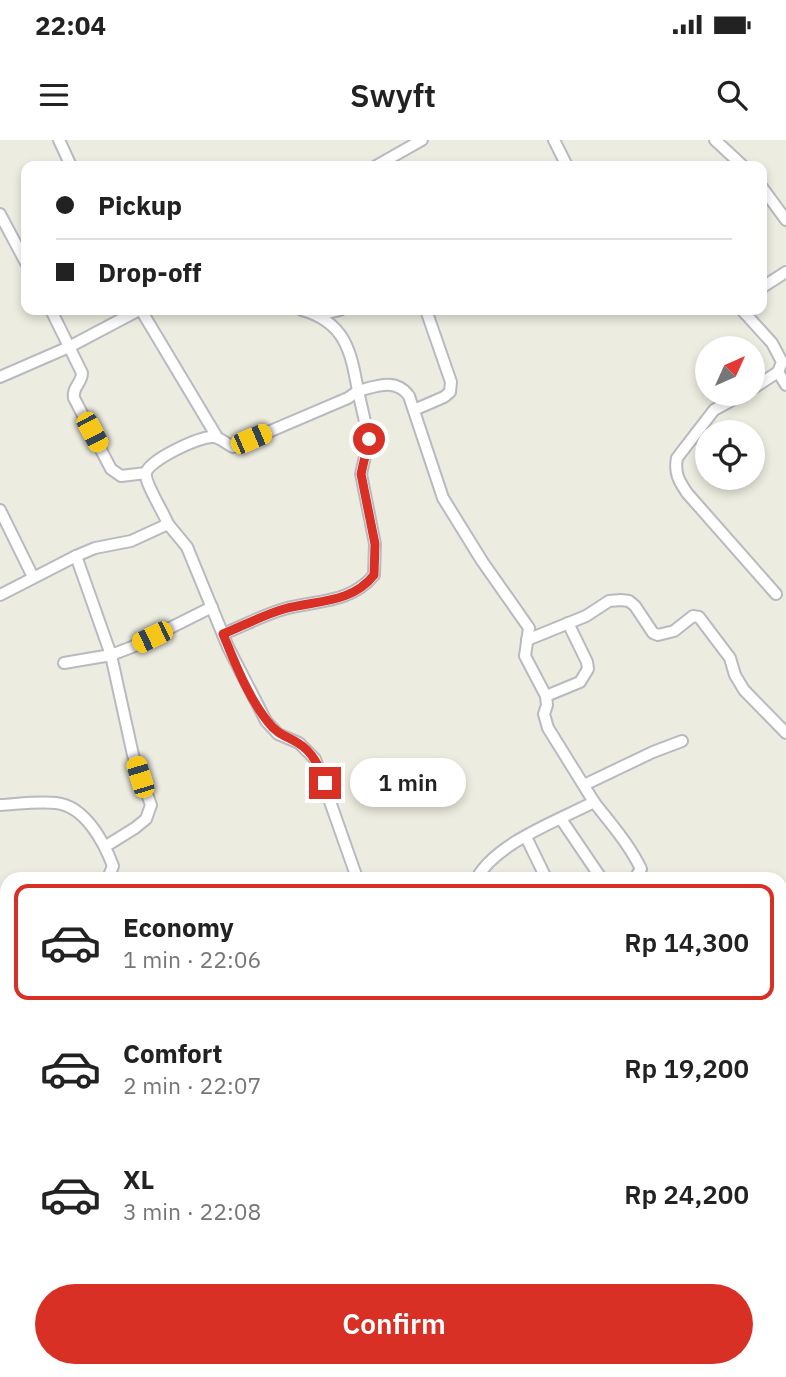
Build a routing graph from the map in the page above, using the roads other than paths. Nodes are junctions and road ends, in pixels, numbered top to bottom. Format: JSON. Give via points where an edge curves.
{"nodes":[{"id":1,"x":59,"y":140,"type":"edge"},
{"id":2,"x":422,"y":140,"type":"edge"},
{"id":3,"x":554,"y":140,"type":"edge"},
{"id":4,"x":715,"y":140,"type":"edge"},
{"id":5,"x":69,"y":161,"type":"edge"},
{"id":6,"x":385,"y":161,"type":"edge"},
{"id":7,"x":564,"y":161,"type":"edge"},
{"id":8,"x":738,"y":161,"type":"edge"},
{"id":9,"x":767,"y":194,"type":"edge"},
{"id":10,"x":0,"y":214,"type":"edge"},
{"id":11,"x":786,"y":220,"type":"edge"},
{"id":12,"x":21,"y":254,"type":"edge"},
{"id":13,"x":786,"y":272,"type":"edge"},
{"id":14,"x":767,"y":284,"type":"edge"},
{"id":15,"x":53,"y":315,"type":"edge"},
{"id":16,"x":130,"y":315,"type":"edge"},
{"id":17,"x":143,"y":315,"type":"edge"},
{"id":18,"x":320,"y":315,"type":"edge"},
{"id":19,"x":428,"y":315,"type":"edge"},
{"id":20,"x":746,"y":315,"type":"edge"},
{"id":21,"x":69,"y":347,"type":"junction"},
{"id":22,"x":778,"y":372,"type":"junction"},
{"id":23,"x":0,"y":377,"type":"edge"},
{"id":24,"x":765,"y":380,"type":"edge"},
{"id":25,"x":786,"y":385,"type":"edge"},
{"id":26,"x":358,"y":391,"type":"junction"},
{"id":27,"x":721,"y":406,"type":"edge"},
{"id":28,"x":414,"y":410,"type":"junction"},
{"id":29,"x":217,"y":437,"type":"junction"},
{"id":30,"x":146,"y":473,"type":"junction"},
{"id":31,"x":0,"y":510,"type":"edge"},
{"id":32,"x":168,"y":524,"type":"junction"},
{"id":33,"x":76,"y":556,"type":"junction"},
{"id":34,"x":33,"y":577,"type":"junction"},
{"id":35,"x":776,"y":594,"type":"dead end"},
{"id":36,"x":0,"y":595,"type":"edge"},
{"id":37,"x":212,"y":607,"type":"junction"},
{"id":38,"x":568,"y":623,"type":"junction"},
{"id":39,"x":223,"y":634,"type":"junction"},
{"id":40,"x":527,"y":640,"type":"junction"},
{"id":41,"x":111,"y":655,"type":"junction"},
{"id":42,"x":64,"y":663,"type":"dead end"},
{"id":43,"x":546,"y":696,"type":"junction"},
{"id":44,"x":786,"y":733,"type":"edge"},
{"id":45,"x":682,"y":741,"type":"dead end"},
{"id":46,"x":584,"y":785,"type":"junction"},
{"id":47,"x":594,"y":802,"type":"junction"},
{"id":48,"x":0,"y":804,"type":"edge"},
{"id":49,"x":561,"y":820,"type":"junction"},
{"id":50,"x":526,"y":837,"type":"junction"},
{"id":51,"x":106,"y":846,"type":"junction"},
{"id":52,"x":110,"y":872,"type":"edge"},
{"id":53,"x":355,"y":872,"type":"edge"},
{"id":54,"x":482,"y":872,"type":"edge"},
{"id":55,"x":543,"y":872,"type":"edge"},
{"id":56,"x":597,"y":872,"type":"edge"},
{"id":57,"x":639,"y":872,"type":"edge"}],
"edges":[{"from":1,"to":5,"type":"street"},
{"from":2,"to":6,"type":"street"},
{"from":3,"to":7,"type":"street"},
{"from":4,"to":8,"type":"street"},
{"from":9,"to":11,"type":"street"},
{"from":10,"to":12,"type":"street"},
{"from":13,"to":14,"type":"street"},
{"from":15,"to":21,"type":"street"},
{"from":16,"to":21,"type":"street"},
{"from":17,"to":29,"type":"street"},
{"from":18,"to":26,"type":"street","via":[[346,340]]},
{"from":19,"to":28,"type":"street","via":[[450,392]]},
{"from":20,"to":22,"type":"street","via":[[779,353]]},
{"from":21,"to":23,"type":"street"},
{"from":21,"to":30,"type":"street","via":[[82,373],[74,398],[111,469],[121,476]]},
{"from":22,"to":24,"type":"street"},
{"from":22,"to":25,"type":"street"},
{"from":26,"to":28,"type":"street","via":[[400,386]]},
{"from":26,"to":29,"type":"street","via":[[233,447]]},
{"from":26,"to":39,"type":"street","via":[[368,426],[361,474],[375,544],[375,572],[368,582],[342,597],[282,610]]},
{"from":27,"to":35,"type":"street","via":[[677,458],[678,479]]},
{"from":28,"to":40,"type":"street","via":[[443,498],[529,628]]},
{"from":29,"to":30,"type":"street","via":[[182,447],[151,464]]},
{"from":30,"to":32,"type":"street"},
{"from":31,"to":34,"type":"street"},
{"from":32,"to":33,"type":"street","via":[[131,541]]},
{"from":32,"to":37,"type":"street","via":[[187,547]]},
{"from":33,"to":34,"type":"street"},
{"from":33,"to":41,"type":"street"},
{"from":34,"to":36,"type":"street"},
{"from":37,"to":39,"type":"street"},
{"from":37,"to":41,"type":"street"},
{"from":38,"to":40,"type":"street"},
{"from":38,"to":43,"type":"street","via":[[588,669],[580,682]]},
{"from":38,"to":44,"type":"street","via":[[609,601],[621,600],[635,606],[658,635],[699,617],[730,658],[744,690]]},
{"from":39,"to":53,"type":"street","via":[[266,720],[315,759]]},
{"from":40,"to":43,"type":"street","via":[[525,656]]},
{"from":41,"to":42,"type":"street"},
{"from":41,"to":51,"type":"street","via":[[150,812]]},
{"from":43,"to":46,"type":"street","via":[[548,728]]},
{"from":45,"to":46,"type":"street"},
{"from":46,"to":47,"type":"street"},
{"from":47,"to":49,"type":"street"},
{"from":47,"to":57,"type":"street","via":[[634,855]]},
{"from":48,"to":51,"type":"street","via":[[58,803],[90,824]]},
{"from":49,"to":50,"type":"street"},
{"from":49,"to":56,"type":"street"},
{"from":50,"to":54,"type":"street","via":[[498,854]]},
{"from":50,"to":55,"type":"street"},
{"from":51,"to":52,"type":"street"}]}
